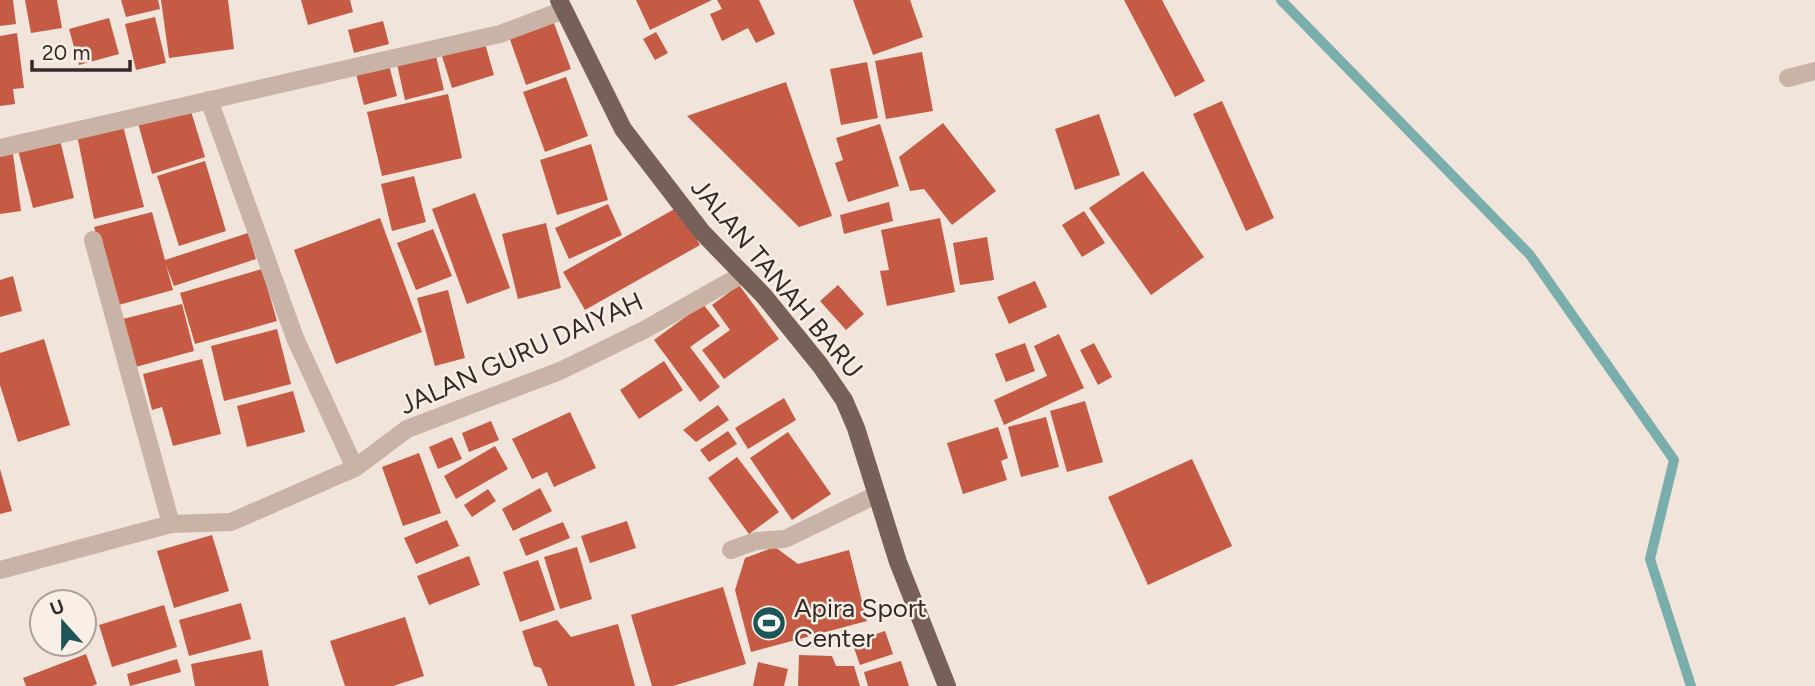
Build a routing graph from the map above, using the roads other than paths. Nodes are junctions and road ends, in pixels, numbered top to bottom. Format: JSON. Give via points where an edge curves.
{"nodes":[{"id":1,"x":562,"y":5,"type":"edge"},
{"id":2,"x":1815,"y":71,"type":"edge"},
{"id":3,"x":1788,"y":78,"type":"dead end"},
{"id":4,"x":209,"y":100,"type":"junction"},
{"id":5,"x":0,"y":148,"type":"edge"},
{"id":6,"x":93,"y":240,"type":"dead end"},
{"id":7,"x":743,"y":274,"type":"junction"},
{"id":8,"x":355,"y":468,"type":"junction"},
{"id":9,"x":876,"y":495,"type":"junction"},
{"id":10,"x":171,"y":524,"type":"junction"},
{"id":11,"x":731,"y":550,"type":"dead end"},
{"id":12,"x":0,"y":570,"type":"edge"},
{"id":13,"x":947,"y":686,"type":"edge"}],
"edges":[{"from":1,"to":4,"type":"street","via":[[500,34]]},
{"from":1,"to":7,"type":"main road","name":"JALAN TANAH BARU","via":[[623,129],[702,232]]},
{"from":2,"to":3,"type":"street"},
{"from":4,"to":5,"type":"street"},
{"from":4,"to":8,"type":"street","via":[[295,338]]},
{"from":6,"to":10,"type":"street"},
{"from":7,"to":8,"type":"street","name":"JALAN GURU DAIYAH","via":[[560,371],[407,429]]},
{"from":7,"to":9,"type":"main road","name":"JALAN TANAH BARU","via":[[844,400]]},
{"from":8,"to":10,"type":"street","name":"JALAN GURU DAIYAH","via":[[232,522]]},
{"from":9,"to":11,"type":"street","via":[[785,539],[756,541]]},
{"from":9,"to":13,"type":"main road","name":"JALAN TANAH BARU"},
{"from":10,"to":12,"type":"street","name":"JALAN GURU DAIYAH"}]}
